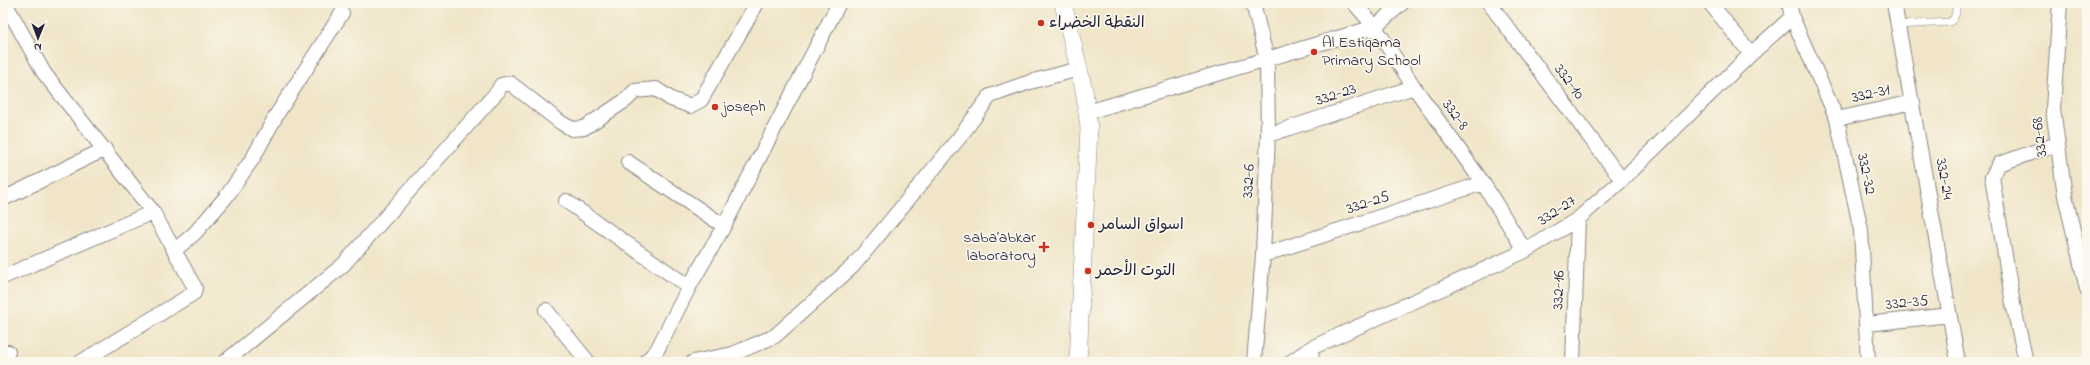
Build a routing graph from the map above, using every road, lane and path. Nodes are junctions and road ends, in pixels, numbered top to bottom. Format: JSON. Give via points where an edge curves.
{"nodes":[{"id":1,"x":6,"y":3,"type":"edge"},
{"id":2,"x":757,"y":3,"type":"edge"},
{"id":3,"x":839,"y":3,"type":"edge"},
{"id":4,"x":1063,"y":3,"type":"edge"},
{"id":5,"x":1253,"y":3,"type":"edge"},
{"id":6,"x":1354,"y":3,"type":"edge"},
{"id":7,"x":1402,"y":3,"type":"edge"},
{"id":8,"x":1489,"y":3,"type":"edge"},
{"id":9,"x":1710,"y":3,"type":"edge"},
{"id":10,"x":1789,"y":3,"type":"edge"},
{"id":11,"x":1894,"y":3,"type":"edge"},
{"id":12,"x":1956,"y":3,"type":"edge"},
{"id":13,"x":2060,"y":3,"type":"edge"},
{"id":14,"x":342,"y":12,"type":"dead end"},
{"id":15,"x":1792,"y":17,"type":"junction"},
{"id":16,"x":1898,"y":25,"type":"junction"},
{"id":17,"x":1375,"y":27,"type":"junction"},
{"id":18,"x":1751,"y":54,"type":"junction"},
{"id":19,"x":1267,"y":60,"type":"junction"},
{"id":20,"x":1078,"y":69,"type":"junction"},
{"id":21,"x":1414,"y":87,"type":"junction"},
{"id":22,"x":1913,"y":102,"type":"junction"},
{"id":23,"x":1088,"y":112,"type":"junction"},
{"id":24,"x":1837,"y":120,"type":"junction"},
{"id":25,"x":1268,"y":135,"type":"junction"},
{"id":26,"x":2057,"y":144,"type":"junction"},
{"id":27,"x":105,"y":149,"type":"junction"},
{"id":28,"x":628,"y":162,"type":"dead end"},
{"id":29,"x":1622,"y":180,"type":"junction"},
{"id":30,"x":1483,"y":183,"type":"junction"},
{"id":31,"x":3,"y":199,"type":"edge"},
{"id":32,"x":566,"y":201,"type":"dead end"},
{"id":33,"x":153,"y":212,"type":"junction"},
{"id":34,"x":1578,"y":219,"type":"junction"},
{"id":35,"x":724,"y":226,"type":"junction"},
{"id":36,"x":1525,"y":250,"type":"junction"},
{"id":37,"x":174,"y":251,"type":"junction"},
{"id":38,"x":1263,"y":256,"type":"junction"},
{"id":39,"x":3,"y":277,"type":"edge"},
{"id":40,"x":688,"y":287,"type":"junction"},
{"id":41,"x":2087,"y":289,"type":"edge"},
{"id":42,"x":546,"y":310,"type":"dead end"},
{"id":43,"x":1950,"y":316,"type":"junction"},
{"id":44,"x":1867,"y":324,"type":"junction"},
{"id":45,"x":1311,"y":348,"type":"junction"},
{"id":46,"x":81,"y":362,"type":"edge"},
{"id":47,"x":225,"y":362,"type":"edge"},
{"id":48,"x":588,"y":362,"type":"edge"},
{"id":49,"x":646,"y":362,"type":"edge"},
{"id":50,"x":693,"y":362,"type":"edge"},
{"id":51,"x":1078,"y":362,"type":"edge"},
{"id":52,"x":1254,"y":362,"type":"edge"},
{"id":53,"x":1291,"y":362,"type":"edge"},
{"id":54,"x":1312,"y":362,"type":"edge"},
{"id":55,"x":1573,"y":362,"type":"edge"},
{"id":56,"x":1868,"y":362,"type":"edge"},
{"id":57,"x":1958,"y":362,"type":"edge"},
{"id":58,"x":2026,"y":362,"type":"edge"}],
"edges":[{"from":1,"to":27,"type":"street","via":[[44,72]]},
{"from":2,"to":47,"type":"street","via":[[701,100],[690,106],[671,99],[656,88],[635,90],[626,100],[584,128],[572,129],[510,83],[501,85],[343,265]]},
{"from":3,"to":35,"type":"street"},
{"from":4,"to":20,"type":"street"},
{"from":5,"to":19,"type":"street","name":"332-6"},
{"from":6,"to":17,"type":"street","name":"332-8"},
{"from":7,"to":17,"type":"street"},
{"from":8,"to":29,"type":"street","name":"332-10"},
{"from":9,"to":18,"type":"street"},
{"from":10,"to":15,"type":"street","name":"332-32"},
{"from":11,"to":16,"type":"street","name":"332-24"},
{"from":12,"to":16,"type":"lane","via":[[1956,14],[1950,22]]},
{"from":13,"to":26,"type":"street","name":"332-68","via":[[2053,109]]},
{"from":14,"to":37,"type":"street","via":[[230,191],[195,233]]},
{"from":15,"to":18,"type":"street","name":"332-27"},
{"from":15,"to":24,"type":"street","name":"332-32"},
{"from":16,"to":22,"type":"street","name":"332-24"},
{"from":17,"to":19,"type":"street"},
{"from":17,"to":21,"type":"street","name":"332-8"},
{"from":18,"to":29,"type":"street","name":"332-27"},
{"from":19,"to":23,"type":"street"},
{"from":19,"to":25,"type":"street","name":"332-6"},
{"from":20,"to":23,"type":"street"},
{"from":20,"to":50,"type":"street","via":[[990,96],[960,138],[852,266],[775,336],[733,354]]},
{"from":21,"to":25,"type":"street","name":"332-23"},
{"from":21,"to":30,"type":"street","name":"332-8"},
{"from":22,"to":24,"type":"street","name":"332-31"},
{"from":22,"to":43,"type":"street","name":"332-24"},
{"from":23,"to":51,"type":"street","via":[[1089,144]]},
{"from":24,"to":44,"type":"street","name":"332-32","via":[[1861,230]]},
{"from":25,"to":38,"type":"street","name":"332-6"},
{"from":26,"to":41,"type":"street","name":"332-68","via":[[2065,196]]},
{"from":26,"to":58,"type":"street","via":[[1999,164],[1992,177],[2013,304]]},
{"from":27,"to":31,"type":"street"},
{"from":27,"to":33,"type":"street"},
{"from":28,"to":35,"type":"street"},
{"from":29,"to":34,"type":"street","name":"332-27"},
{"from":30,"to":36,"type":"street","name":"332-8"},
{"from":30,"to":38,"type":"street","name":"332-25"},
{"from":32,"to":40,"type":"street"},
{"from":33,"to":37,"type":"street"},
{"from":33,"to":39,"type":"street"},
{"from":34,"to":36,"type":"street","name":"332-27"},
{"from":34,"to":55,"type":"street","name":"332-16"},
{"from":35,"to":40,"type":"street"},
{"from":36,"to":45,"type":"street","name":"332-27"},
{"from":37,"to":46,"type":"street","via":[[195,288],[194,293]]},
{"from":38,"to":52,"type":"street","name":"332-6"},
{"from":40,"to":49,"type":"street","via":[[657,350]]},
{"from":42,"to":48,"type":"street"},
{"from":43,"to":44,"type":"street","name":"332-35"},
{"from":43,"to":57,"type":"street","name":"332-24"},
{"from":44,"to":56,"type":"street","name":"332-32"},
{"from":45,"to":53,"type":"street","name":"332-27"},
{"from":45,"to":54,"type":"street"}]}
